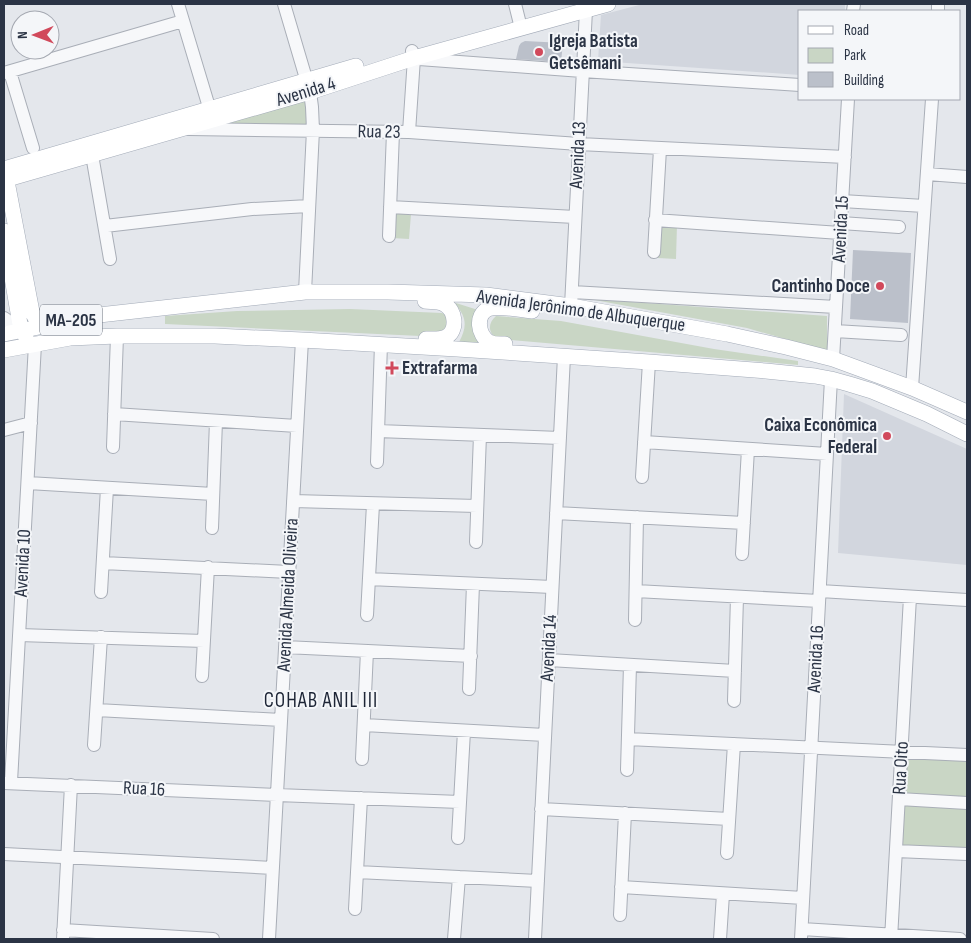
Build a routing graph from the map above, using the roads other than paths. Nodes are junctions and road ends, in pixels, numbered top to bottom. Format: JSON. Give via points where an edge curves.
{"nodes":[{"id":1,"x":178,"y":4,"type":"edge"},
{"id":2,"x":275,"y":4,"type":"edge"},
{"id":3,"x":284,"y":4,"type":"edge"},
{"id":4,"x":515,"y":4,"type":"edge"},
{"id":5,"x":608,"y":4,"type":"edge"},
{"id":6,"x":582,"y":6,"type":"edge"},
{"id":7,"x":184,"y":21,"type":"junction"},
{"id":8,"x":520,"y":24,"type":"junction"},
{"id":9,"x":413,"y":54,"type":"junction"},
{"id":10,"x":582,"y":72,"type":"junction"},
{"id":11,"x":7,"y":73,"type":"edge"},
{"id":12,"x":305,"y":85,"type":"junction"},
{"id":13,"x":798,"y":85,"type":"edge"},
{"id":14,"x":848,"y":100,"type":"edge"},
{"id":15,"x":932,"y":100,"type":"edge"},
{"id":16,"x":211,"y":114,"type":"junction"},
{"id":17,"x":179,"y":129,"type":"junction"},
{"id":18,"x":313,"y":130,"type":"junction"},
{"id":19,"x":393,"y":132,"type":"junction"},
{"id":20,"x":409,"y":132,"type":"junction"},
{"id":21,"x":579,"y":144,"type":"junction"},
{"id":22,"x":33,"y":148,"type":"dead end"},
{"id":23,"x":660,"y":149,"type":"junction"},
{"id":24,"x":92,"y":155,"type":"junction"},
{"id":25,"x":845,"y":157,"type":"junction"},
{"id":26,"x":4,"y":173,"type":"edge"},
{"id":27,"x":927,"y":174,"type":"junction"},
{"id":28,"x":967,"y":177,"type":"edge"},
{"id":29,"x":842,"y":201,"type":"junction"},
{"id":30,"x":309,"y":206,"type":"junction"},
{"id":31,"x":924,"y":206,"type":"junction"},
{"id":32,"x":390,"y":207,"type":"junction"},
{"id":33,"x":575,"y":217,"type":"junction"},
{"id":34,"x":655,"y":220,"type":"junction"},
{"id":35,"x":105,"y":226,"type":"junction"},
{"id":36,"x":899,"y":227,"type":"dead end"},
{"id":37,"x":841,"y":228,"type":"junction"},
{"id":38,"x":4,"y":231,"type":"edge"},
{"id":39,"x":389,"y":236,"type":"dead end"},
{"id":40,"x":654,"y":252,"type":"dead end"},
{"id":41,"x":110,"y":259,"type":"dead end"},
{"id":42,"x":305,"y":292,"type":"junction"},
{"id":43,"x":571,"y":299,"type":"junction"},
{"id":44,"x":836,"y":307,"type":"junction"},
{"id":45,"x":4,"y":318,"type":"edge"},
{"id":46,"x":675,"y":324,"type":"junction"},
{"id":47,"x":44,"y":325,"type":"junction"},
{"id":48,"x":21,"y":330,"type":"junction"},
{"id":49,"x":835,"y":331,"type":"junction"},
{"id":50,"x":4,"y":334,"type":"edge"},
{"id":51,"x":902,"y":335,"type":"dead end"},
{"id":52,"x":117,"y":336,"type":"junction"},
{"id":53,"x":302,"y":340,"type":"junction"},
{"id":54,"x":35,"y":344,"type":"junction"},
{"id":55,"x":381,"y":344,"type":"junction"},
{"id":56,"x":4,"y":350,"type":"edge"},
{"id":57,"x":564,"y":356,"type":"junction"},
{"id":58,"x":833,"y":359,"type":"junction"},
{"id":59,"x":649,"y":362,"type":"junction"},
{"id":60,"x":831,"y":379,"type":"junction"},
{"id":61,"x":912,"y":388,"type":"junction"},
{"id":62,"x":967,"y":412,"type":"edge"},
{"id":63,"x":114,"y":414,"type":"junction"},
{"id":64,"x":216,"y":421,"type":"junction"},
{"id":65,"x":31,"y":423,"type":"junction"},
{"id":66,"x":298,"y":426,"type":"junction"},
{"id":67,"x":4,"y":430,"type":"edge"},
{"id":68,"x":378,"y":431,"type":"junction"},
{"id":69,"x":967,"y":434,"type":"edge"},
{"id":70,"x":480,"y":435,"type":"junction"},
{"id":71,"x":560,"y":438,"type":"junction"},
{"id":72,"x":644,"y":442,"type":"junction"},
{"id":73,"x":113,"y":447,"type":"dead end"},
{"id":74,"x":748,"y":449,"type":"junction"},
{"id":75,"x":827,"y":454,"type":"junction"},
{"id":76,"x":377,"y":462,"type":"dead end"},
{"id":77,"x":642,"y":477,"type":"dead end"},
{"id":78,"x":28,"y":483,"type":"junction"},
{"id":79,"x":107,"y":488,"type":"junction"},
{"id":80,"x":213,"y":494,"type":"junction"},
{"id":81,"x":293,"y":502,"type":"junction"},
{"id":82,"x":373,"y":504,"type":"junction"},
{"id":83,"x":477,"y":506,"type":"junction"},
{"id":84,"x":556,"y":513,"type":"junction"},
{"id":85,"x":637,"y":518,"type":"junction"},
{"id":86,"x":744,"y":523,"type":"junction"},
{"id":87,"x":212,"y":528,"type":"dead end"},
{"id":88,"x":476,"y":542,"type":"dead end"},
{"id":89,"x":742,"y":554,"type":"dead end"},
{"id":90,"x":103,"y":563,"type":"junction"},
{"id":91,"x":208,"y":567,"type":"junction"},
{"id":92,"x":289,"y":572,"type":"junction"},
{"id":93,"x":369,"y":579,"type":"junction"},
{"id":94,"x":473,"y":584,"type":"junction"},
{"id":95,"x":552,"y":587,"type":"junction"},
{"id":96,"x":636,"y":591,"type":"junction"},
{"id":97,"x":101,"y":592,"type":"dead end"},
{"id":98,"x":819,"y":596,"type":"junction"},
{"id":99,"x":910,"y":596,"type":"junction"},
{"id":100,"x":738,"y":597,"type":"junction"},
{"id":101,"x":967,"y":600,"type":"edge"},
{"id":102,"x":367,"y":615,"type":"dead end"},
{"id":103,"x":635,"y":620,"type":"dead end"},
{"id":104,"x":19,"y":635,"type":"junction"},
{"id":105,"x":101,"y":637,"type":"junction"},
{"id":106,"x":204,"y":641,"type":"junction"},
{"id":107,"x":285,"y":647,"type":"junction"},
{"id":108,"x":367,"y":651,"type":"junction"},
{"id":109,"x":471,"y":656,"type":"junction"},
{"id":110,"x":549,"y":660,"type":"junction"},
{"id":111,"x":630,"y":665,"type":"junction"},
{"id":112,"x":735,"y":671,"type":"junction"},
{"id":113,"x":202,"y":676,"type":"dead end"},
{"id":114,"x":469,"y":689,"type":"dead end"},
{"id":115,"x":734,"y":701,"type":"dead end"},
{"id":116,"x":9,"y":707,"type":"edge"},
{"id":117,"x":97,"y":710,"type":"junction"},
{"id":118,"x":281,"y":720,"type":"junction"},
{"id":119,"x":364,"y":725,"type":"junction"},
{"id":120,"x":464,"y":731,"type":"junction"},
{"id":121,"x":545,"y":735,"type":"junction"},
{"id":122,"x":628,"y":739,"type":"junction"},
{"id":123,"x":734,"y":744,"type":"junction"},
{"id":124,"x":94,"y":745,"type":"dead end"},
{"id":125,"x":811,"y":748,"type":"junction"},
{"id":126,"x":902,"y":752,"type":"junction"},
{"id":127,"x":967,"y":755,"type":"edge"},
{"id":128,"x":362,"y":759,"type":"dead end"},
{"id":129,"x":627,"y":770,"type":"dead end"},
{"id":130,"x":7,"y":782,"type":"edge"},
{"id":131,"x":71,"y":785,"type":"junction"},
{"id":132,"x":277,"y":795,"type":"junction"},
{"id":133,"x":361,"y":798,"type":"junction"},
{"id":134,"x":899,"y":799,"type":"junction"},
{"id":135,"x":460,"y":802,"type":"junction"},
{"id":136,"x":967,"y":803,"type":"edge"},
{"id":137,"x":541,"y":809,"type":"junction"},
{"id":138,"x":625,"y":813,"type":"junction"},
{"id":139,"x":729,"y":819,"type":"junction"},
{"id":140,"x":458,"y":838,"type":"dead end"},
{"id":141,"x":896,"y":851,"type":"junction"},
{"id":142,"x":727,"y":853,"type":"dead end"},
{"id":143,"x":4,"y":854,"type":"edge"},
{"id":144,"x":967,"y":854,"type":"edge"},
{"id":145,"x":67,"y":857,"type":"junction"},
{"id":146,"x":273,"y":868,"type":"junction"},
{"id":147,"x":357,"y":872,"type":"junction"},
{"id":148,"x":459,"y":877,"type":"junction"},
{"id":149,"x":538,"y":881,"type":"junction"},
{"id":150,"x":621,"y":887,"type":"junction"},
{"id":151,"x":723,"y":894,"type":"junction"},
{"id":152,"x":803,"y":898,"type":"junction"},
{"id":153,"x":355,"y":909,"type":"dead end"},
{"id":154,"x":620,"y":915,"type":"dead end"},
{"id":155,"x":63,"y":934,"type":"edge"},
{"id":156,"x":801,"y":934,"type":"edge"},
{"id":157,"x":891,"y":937,"type":"edge"},
{"id":158,"x":213,"y":939,"type":"edge"},
{"id":159,"x":269,"y":939,"type":"edge"},
{"id":160,"x":454,"y":939,"type":"edge"},
{"id":161,"x":535,"y":939,"type":"edge"},
{"id":162,"x":720,"y":939,"type":"edge"},
{"id":163,"x":960,"y":939,"type":"edge"}],
"edges":[{"from":1,"to":7,"type":"street"},
{"from":2,"to":12,"type":"street"},
{"from":3,"to":12,"type":"street"},
{"from":4,"to":8,"type":"street"},
{"from":5,"to":6,"type":"main road","name":"Avenida 4"},
{"from":6,"to":8,"type":"main road","name":"Avenida 4"},
{"from":6,"to":10,"type":"street","name":"Avenida 13"},
{"from":7,"to":11,"type":"street"},
{"from":7,"to":16,"type":"street"},
{"from":8,"to":9,"type":"main road","name":"Avenida 4"},
{"from":9,"to":10,"type":"street","via":[[461,63]]},
{"from":9,"to":12,"type":"main road","name":"Avenida 4"},
{"from":9,"to":20,"type":"street"},
{"from":10,"to":13,"type":"street"},
{"from":10,"to":21,"type":"street","name":"Avenida 13"},
{"from":11,"to":22,"type":"street"},
{"from":12,"to":16,"type":"main road","name":"Avenida 4"},
{"from":12,"to":18,"type":"street","via":[[312,107]]},
{"from":14,"to":25,"type":"street","name":"Avenida 15"},
{"from":15,"to":27,"type":"street"},
{"from":16,"to":17,"type":"main road","name":"Avenida 4"},
{"from":16,"to":26,"type":"main road","name":"Avenida 4"},
{"from":17,"to":18,"type":"street","name":"Rua 23"},
{"from":17,"to":24,"type":"main road","name":"Avenida 4"},
{"from":18,"to":19,"type":"street","name":"Rua 23"},
{"from":18,"to":30,"type":"street"},
{"from":19,"to":20,"type":"street","name":"Rua 23"},
{"from":19,"to":32,"type":"street"},
{"from":20,"to":21,"type":"street","name":"Rua 23"},
{"from":21,"to":23,"type":"street","name":"Rua 23"},
{"from":21,"to":33,"type":"street","name":"Avenida 13"},
{"from":23,"to":25,"type":"street","name":"Rua 23"},
{"from":23,"to":34,"type":"street"},
{"from":24,"to":26,"type":"main road","name":"Avenida 4"},
{"from":24,"to":35,"type":"street"},
{"from":25,"to":29,"type":"street","name":"Avenida 15"},
{"from":26,"to":47,"type":"main road","via":[[32,312]]},
{"from":27,"to":28,"type":"street"},
{"from":27,"to":31,"type":"street"},
{"from":29,"to":31,"type":"street"},
{"from":29,"to":37,"type":"street","name":"Avenida 15"},
{"from":30,"to":35,"type":"street","via":[[252,209]]},
{"from":30,"to":42,"type":"street"},
{"from":31,"to":61,"type":"street"},
{"from":32,"to":33,"type":"street"},
{"from":32,"to":39,"type":"street"},
{"from":33,"to":43,"type":"street","name":"Avenida 13"},
{"from":34,"to":37,"type":"street"},
{"from":34,"to":40,"type":"street"},
{"from":35,"to":41,"type":"street"},
{"from":36,"to":37,"type":"street"},
{"from":37,"to":44,"type":"street","name":"Avenida 15"},
{"from":38,"to":48,"type":"main road"},
{"from":42,"to":43,"type":"main road","name":"Avenida Jerônimo de Albuquerque"},
{"from":42,"to":47,"type":"main road","name":"Avenida Jerônimo de Albuquerque","number":"MA-205","via":[[99,315]]},
{"from":42,"to":53,"type":"main road","via":[[438,302],[451,310],[454,323],[450,334],[442,339],[363,337]]},
{"from":43,"to":44,"type":"street","name":"Avenida Jerônimo de Albuquerque"},
{"from":43,"to":46,"type":"main road","name":"Avenida Jerônimo de Albuquerque"},
{"from":44,"to":49,"type":"street","name":"Avenida 15"},
{"from":45,"to":48,"type":"street"},
{"from":46,"to":58,"type":"main road","name":"Avenida Jerônimo de Albuquerque"},
{"from":46,"to":59,"type":"main road","via":[[495,308],[486,310],[480,319],[482,335],[492,344],[559,348]]},
{"from":47,"to":48,"type":"main road","name":"Avenida Jerônimo de Albuquerque","number":"MA-205"},
{"from":48,"to":50,"type":"main road","name":"Avenida Jerônimo de Albuquerque"},
{"from":48,"to":54,"type":"main road"},
{"from":49,"to":51,"type":"street"},
{"from":49,"to":58,"type":"street","name":"Avenida 15"},
{"from":52,"to":53,"type":"main road","name":"Avenida Jerônimo de Albuquerque"},
{"from":52,"to":54,"type":"main road","name":"Avenida Jerônimo de Albuquerque","via":[[70,338]]},
{"from":52,"to":63,"type":"street"},
{"from":53,"to":55,"type":"main road","name":"Avenida Jerônimo de Albuquerque"},
{"from":53,"to":66,"type":"street","name":"Avenida Almeida Oliveira"},
{"from":54,"to":56,"type":"main road","name":"Avenida Jerônimo de Albuquerque"},
{"from":54,"to":65,"type":"street","name":"Avenida 10"},
{"from":55,"to":57,"type":"main road","name":"Avenida Jerônimo de Albuquerque"},
{"from":55,"to":68,"type":"street"},
{"from":57,"to":59,"type":"main road","name":"Avenida Jerônimo de Albuquerque"},
{"from":57,"to":71,"type":"street","name":"Avenida 14"},
{"from":58,"to":61,"type":"main road","name":"Avenida Jerônimo de Albuquerque"},
{"from":59,"to":60,"type":"main road","name":"Avenida Jerônimo de Albuquerque"},
{"from":59,"to":72,"type":"street"},
{"from":60,"to":69,"type":"main road","name":"Avenida Jerônimo de Albuquerque","via":[[872,391]]},
{"from":60,"to":75,"type":"street","name":"Avenida 16"},
{"from":61,"to":62,"type":"main road","name":"Avenida Jerônimo de Albuquerque"},
{"from":63,"to":64,"type":"street"},
{"from":63,"to":73,"type":"street"},
{"from":64,"to":66,"type":"street"},
{"from":64,"to":80,"type":"street"},
{"from":65,"to":67,"type":"street"},
{"from":65,"to":78,"type":"street","name":"Avenida 10"},
{"from":66,"to":81,"type":"street","name":"Avenida Almeida Oliveira"},
{"from":68,"to":70,"type":"street"},
{"from":68,"to":76,"type":"street"},
{"from":70,"to":71,"type":"street"},
{"from":70,"to":83,"type":"street"},
{"from":71,"to":84,"type":"street","name":"Avenida 14"},
{"from":72,"to":74,"type":"street"},
{"from":72,"to":77,"type":"street"},
{"from":74,"to":75,"type":"street"},
{"from":74,"to":86,"type":"street"},
{"from":75,"to":98,"type":"street","name":"Avenida 16"},
{"from":78,"to":79,"type":"street"},
{"from":78,"to":104,"type":"street","name":"Avenida 10"},
{"from":79,"to":80,"type":"street"},
{"from":79,"to":90,"type":"street"},
{"from":80,"to":87,"type":"street"},
{"from":81,"to":82,"type":"street"},
{"from":81,"to":92,"type":"street","name":"Avenida Almeida Oliveira"},
{"from":82,"to":83,"type":"street"},
{"from":82,"to":93,"type":"street"},
{"from":83,"to":88,"type":"street"},
{"from":84,"to":85,"type":"street"},
{"from":84,"to":95,"type":"street","name":"Avenida 14"},
{"from":85,"to":86,"type":"street"},
{"from":85,"to":96,"type":"street"},
{"from":86,"to":89,"type":"street"},
{"from":90,"to":91,"type":"street"},
{"from":90,"to":97,"type":"street"},
{"from":91,"to":92,"type":"street"},
{"from":91,"to":106,"type":"street"},
{"from":92,"to":107,"type":"street","name":"Avenida Almeida Oliveira"},
{"from":93,"to":94,"type":"street"},
{"from":93,"to":102,"type":"street"},
{"from":94,"to":95,"type":"street"},
{"from":94,"to":109,"type":"street"},
{"from":95,"to":110,"type":"street","name":"Avenida 14"},
{"from":96,"to":100,"type":"street"},
{"from":96,"to":103,"type":"street"},
{"from":98,"to":99,"type":"street"},
{"from":98,"to":100,"type":"street"},
{"from":98,"to":125,"type":"street","name":"Avenida 16"},
{"from":99,"to":101,"type":"street"},
{"from":99,"to":126,"type":"street","name":"Rua Oito"},
{"from":100,"to":112,"type":"street"},
{"from":104,"to":105,"type":"street"},
{"from":104,"to":116,"type":"street","name":"Avenida 10"},
{"from":105,"to":106,"type":"street"},
{"from":105,"to":117,"type":"street"},
{"from":106,"to":113,"type":"street"},
{"from":107,"to":108,"type":"street"},
{"from":107,"to":118,"type":"street","name":"Avenida Almeida Oliveira"},
{"from":108,"to":109,"type":"street"},
{"from":108,"to":119,"type":"street"},
{"from":109,"to":114,"type":"street"},
{"from":110,"to":111,"type":"street"},
{"from":110,"to":121,"type":"street","name":"Avenida 14"},
{"from":111,"to":112,"type":"street"},
{"from":111,"to":122,"type":"street"},
{"from":112,"to":115,"type":"street"},
{"from":116,"to":130,"type":"street","name":"Avenida 10"},
{"from":117,"to":118,"type":"street"},
{"from":117,"to":124,"type":"street"},
{"from":118,"to":132,"type":"street","name":"Avenida Almeida Oliveira"},
{"from":119,"to":120,"type":"street"},
{"from":119,"to":128,"type":"street"},
{"from":120,"to":121,"type":"street"},
{"from":120,"to":135,"type":"street"},
{"from":121,"to":137,"type":"street","name":"Avenida 14"},
{"from":122,"to":123,"type":"street"},
{"from":122,"to":129,"type":"street"},
{"from":123,"to":125,"type":"street"},
{"from":123,"to":139,"type":"street"},
{"from":125,"to":126,"type":"street"},
{"from":125,"to":152,"type":"street","name":"Avenida 16"},
{"from":126,"to":127,"type":"street"},
{"from":126,"to":134,"type":"street","name":"Rua Oito"},
{"from":130,"to":131,"type":"street","name":"Rua 16"},
{"from":131,"to":132,"type":"street","name":"Rua 16"},
{"from":131,"to":145,"type":"street"},
{"from":132,"to":133,"type":"street","name":"Rua 16"},
{"from":132,"to":146,"type":"street","name":"Avenida Almeida Oliveira"},
{"from":133,"to":135,"type":"street","name":"Rua 16"},
{"from":133,"to":147,"type":"street"},
{"from":134,"to":136,"type":"street"},
{"from":134,"to":141,"type":"street","name":"Rua Oito"},
{"from":135,"to":140,"type":"street"},
{"from":137,"to":138,"type":"street"},
{"from":137,"to":149,"type":"street","name":"Avenida 14"},
{"from":138,"to":139,"type":"street"},
{"from":138,"to":150,"type":"street"},
{"from":139,"to":142,"type":"street"},
{"from":141,"to":144,"type":"street"},
{"from":141,"to":157,"type":"street","name":"Rua Oito"},
{"from":143,"to":145,"type":"street"},
{"from":145,"to":146,"type":"street"},
{"from":145,"to":155,"type":"street"},
{"from":146,"to":159,"type":"street","name":"Avenida Almeida Oliveira"},
{"from":147,"to":148,"type":"street"},
{"from":147,"to":153,"type":"street"},
{"from":148,"to":149,"type":"street"},
{"from":148,"to":160,"type":"street"},
{"from":149,"to":161,"type":"street","name":"Avenida 14"},
{"from":150,"to":151,"type":"street"},
{"from":150,"to":154,"type":"street"},
{"from":151,"to":152,"type":"street"},
{"from":151,"to":162,"type":"street"},
{"from":152,"to":156,"type":"street","name":"Avenida 16"},
{"from":155,"to":158,"type":"street"},
{"from":156,"to":157,"type":"street"},
{"from":157,"to":163,"type":"street"}]}
